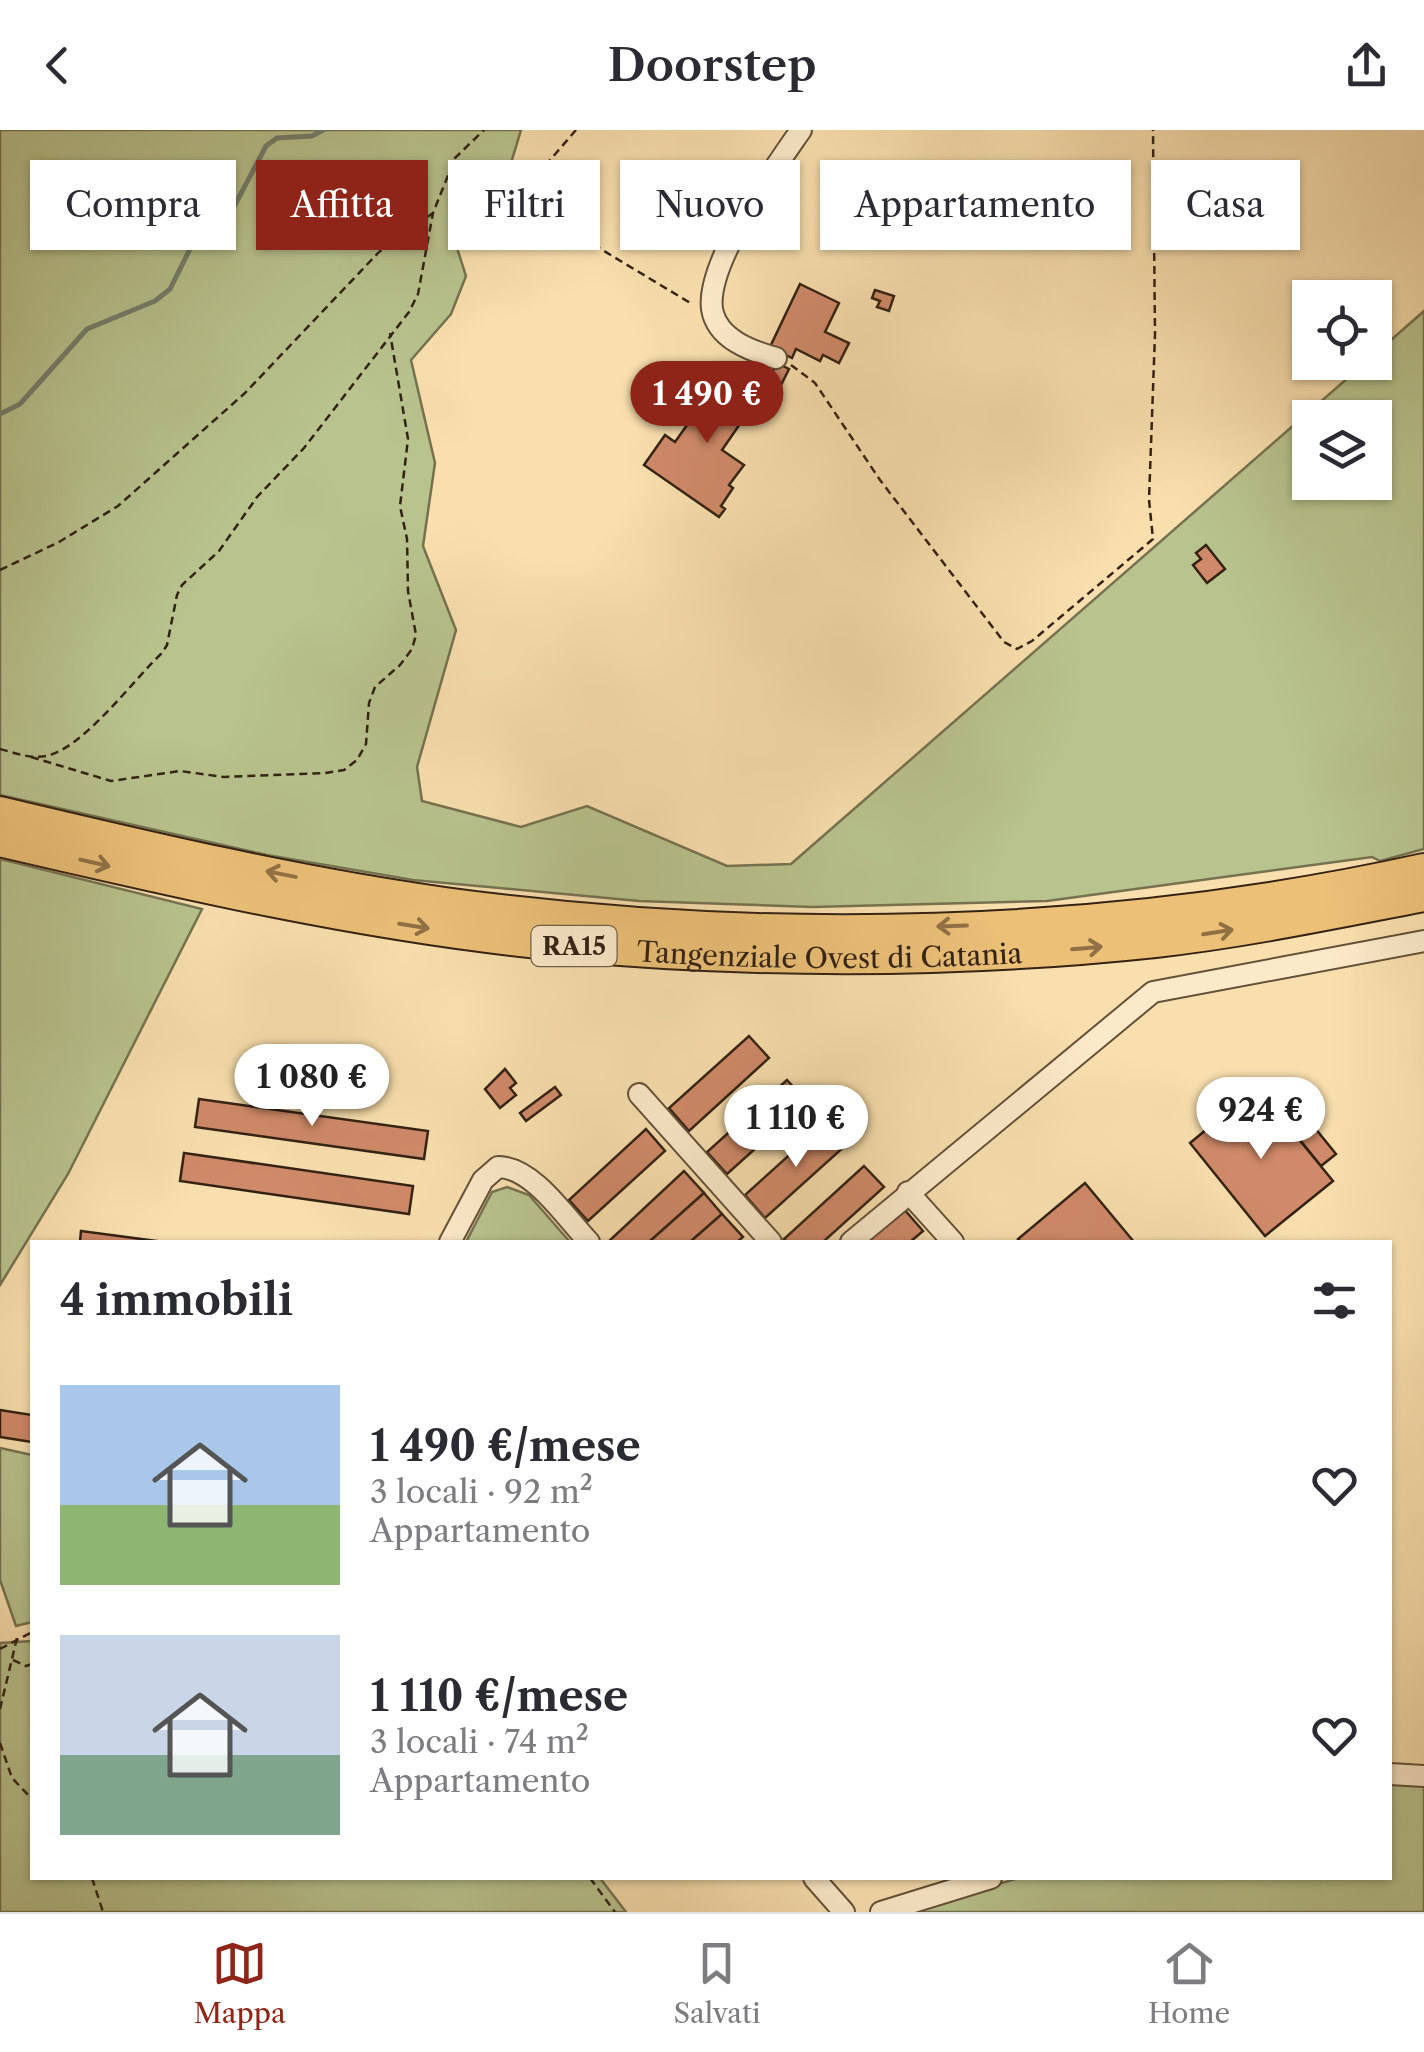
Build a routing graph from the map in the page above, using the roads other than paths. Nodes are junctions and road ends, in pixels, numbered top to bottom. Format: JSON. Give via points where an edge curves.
{"nodes":[{"id":1,"x":801,"y":130,"type":"edge"},
{"id":2,"x":776,"y":358,"type":"road end"},
{"id":3,"x":0,"y":812,"type":"edge"},
{"id":4,"x":0,"y":841,"type":"edge"},
{"id":5,"x":1424,"y":855,"type":"edge"},
{"id":6,"x":1424,"y":869,"type":"edge"},
{"id":7,"x":1424,"y":896,"type":"edge"},
{"id":8,"x":1424,"y":909,"type":"edge"},
{"id":9,"x":1119,"y":915,"type":"junction"},
{"id":10,"x":1278,"y":924,"type":"junction"},
{"id":11,"x":1424,"y":941,"type":"edge"},
{"id":12,"x":639,"y":1094,"type":"dead end"},
{"id":13,"x":908,"y":1192,"type":"junction"},
{"id":14,"x":451,"y":1240,"type":"edge"},
{"id":15,"x":587,"y":1240,"type":"edge"},
{"id":16,"x":769,"y":1240,"type":"edge"},
{"id":17,"x":853,"y":1240,"type":"edge"},
{"id":18,"x":951,"y":1240,"type":"edge"},
{"id":19,"x":1392,"y":1774,"type":"edge"},
{"id":20,"x":1424,"y":1776,"type":"edge"},
{"id":21,"x":816,"y":1880,"type":"edge"},
{"id":22,"x":984,"y":1880,"type":"edge"},
{"id":23,"x":844,"y":1912,"type":"edge"},
{"id":24,"x":880,"y":1912,"type":"edge"}],
"edges":[{"from":1,"to":2,"type":"street","via":[[721,259],[712,311],[732,340]]},
{"from":9,"to":3,"type":"highway","name":"Tangenziale Ovest di Catania","number":"RA15","one_way":true,"via":[[788,930],[560,916],[250,868]]},
{"from":4,"to":10,"type":"highway","name":"Tangenziale Ovest di Catania","number":"RA15","one_way":true,"via":[[330,912],[556,945],[668,953],[989,954],[1158,942]]},
{"from":5,"to":9,"type":"highway"},
{"from":6,"to":9,"type":"highway","name":"Tangenziale Ovest di Catania","number":"RA15"},
{"from":7,"to":10,"type":"highway","name":"Tangenziale Ovest di Catania","number":"RA15"},
{"from":8,"to":10,"type":"highway"},
{"from":11,"to":13,"type":"street","via":[[1153,992]]},
{"from":12,"to":16,"type":"street"},
{"from":13,"to":17,"type":"street"},
{"from":13,"to":18,"type":"street"},
{"from":14,"to":15,"type":"street","via":[[483,1180],[498,1167],[510,1167],[525,1173]]},
{"from":19,"to":20,"type":"street"},
{"from":21,"to":23,"type":"street"},
{"from":22,"to":24,"type":"street"}]}
